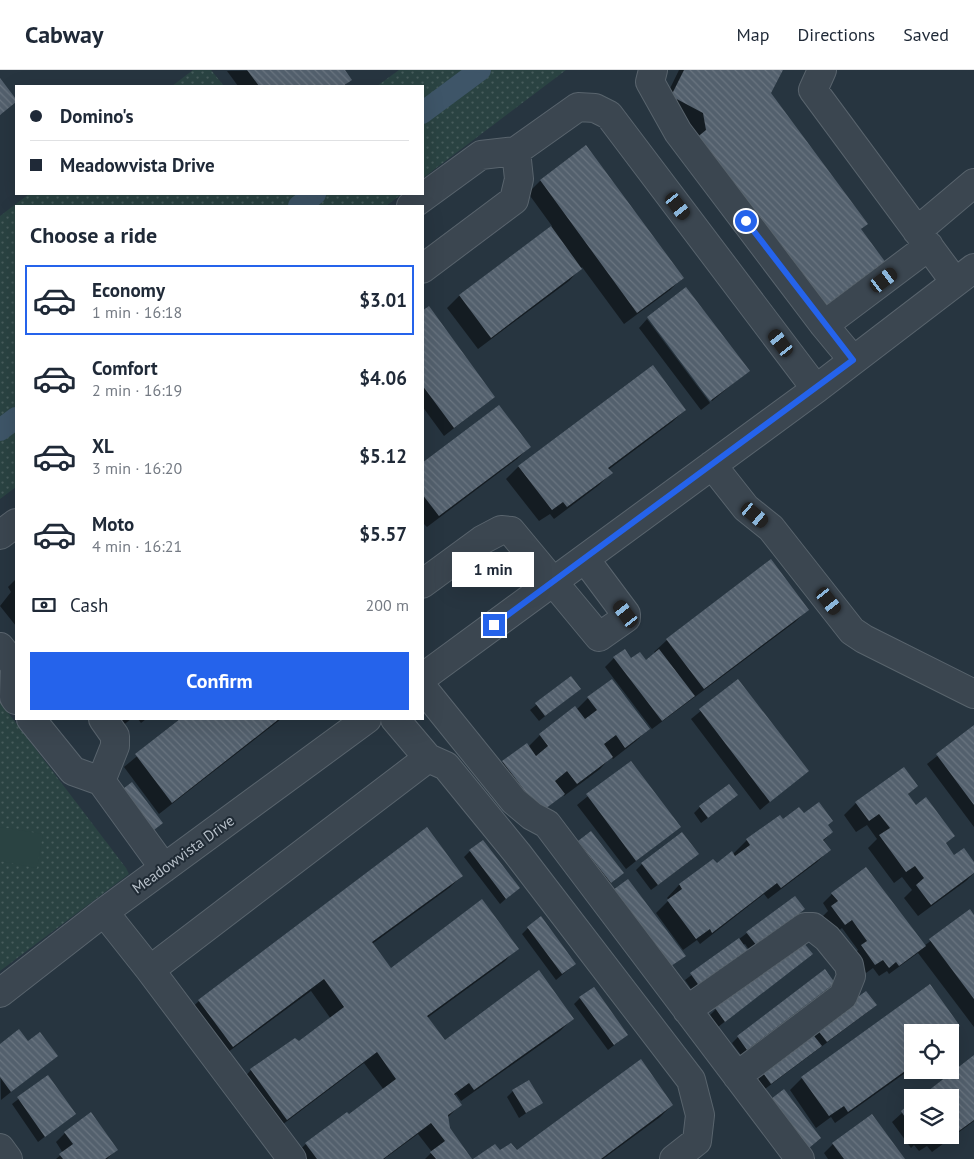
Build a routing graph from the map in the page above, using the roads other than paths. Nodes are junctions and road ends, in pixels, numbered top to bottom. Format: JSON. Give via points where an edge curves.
{"nodes":[{"id":1,"x":653,"y":70,"type":"edge"},
{"id":2,"x":822,"y":70,"type":"edge"},
{"id":3,"x":516,"y":151,"type":"junction"},
{"id":4,"x":974,"y":183,"type":"edge"},
{"id":5,"x":412,"y":205,"type":"edge"},
{"id":6,"x":923,"y":238,"type":"junction"},
{"id":7,"x":424,"y":268,"type":"edge"},
{"id":8,"x":965,"y":275,"type":"edge"},
{"id":9,"x":824,"y":325,"type":"junction"},
{"id":10,"x":853,"y":360,"type":"junction"},
{"id":11,"x":816,"y":389,"type":"junction"},
{"id":12,"x":712,"y":465,"type":"junction"},
{"id":13,"x":15,"y":524,"type":"edge"},
{"id":14,"x":0,"y":535,"type":"edge"},
{"id":15,"x":585,"y":559,"type":"junction"},
{"id":16,"x":553,"y":582,"type":"junction"},
{"id":17,"x":424,"y":583,"type":"edge"},
{"id":18,"x":10,"y":660,"type":"edge"},
{"id":19,"x":426,"y":671,"type":"edge"},
{"id":20,"x":974,"y":694,"type":"edge"},
{"id":21,"x":15,"y":698,"type":"edge"},
{"id":22,"x":32,"y":720,"type":"edge"},
{"id":23,"x":104,"y":720,"type":"edge"},
{"id":24,"x":366,"y":720,"type":"edge"},
{"id":25,"x":396,"y":720,"type":"edge"},
{"id":26,"x":428,"y":758,"type":"junction"},
{"id":27,"x":101,"y":781,"type":"junction"},
{"id":28,"x":164,"y":868,"type":"junction"},
{"id":29,"x":104,"y":912,"type":"junction"},
{"id":30,"x":150,"y":970,"type":"junction"},
{"id":31,"x":0,"y":993,"type":"edge"},
{"id":32,"x":687,"y":1010,"type":"junction"},
{"id":33,"x":737,"y":1076,"type":"junction"},
{"id":34,"x":0,"y":1148,"type":"edge"},
{"id":35,"x":8,"y":1159,"type":"edge"},
{"id":36,"x":292,"y":1159,"type":"edge"},
{"id":37,"x":674,"y":1159,"type":"edge"},
{"id":38,"x":800,"y":1159,"type":"edge"}],
"edges":[{"from":1,"to":9,"type":"street","via":[[650,82],[678,132]]},
{"from":2,"to":6,"type":"street","via":[[813,90]]},
{"from":3,"to":5,"type":"street","via":[[481,155]]},
{"from":3,"to":7,"type":"street","via":[[519,179],[514,200]]},
{"from":3,"to":11,"type":"street","via":[[578,107],[594,108],[609,115]]},
{"from":4,"to":6,"type":"street"},
{"from":6,"to":8,"type":"street"},
{"from":6,"to":9,"type":"street"},
{"from":8,"to":10,"type":"street"},
{"from":9,"to":10,"type":"street"},
{"from":10,"to":11,"type":"street"},
{"from":11,"to":12,"type":"street"},
{"from":12,"to":15,"type":"street"},
{"from":12,"to":20,"type":"street","via":[[746,508],[771,528],[852,630]]},
{"from":13,"to":14,"type":"street"},
{"from":15,"to":16,"type":"street"},
{"from":15,"to":16,"type":"street","via":[[626,618],[599,637]]},
{"from":16,"to":17,"type":"street","via":[[519,539],[511,531],[501,530]]},
{"from":16,"to":19,"type":"street"},
{"from":18,"to":21,"type":"street"},
{"from":19,"to":32,"type":"street","via":[[514,801],[547,824]]},
{"from":22,"to":27,"type":"street","via":[[73,771]]},
{"from":23,"to":27,"type":"street","via":[[115,736],[115,746]]},
{"from":24,"to":28,"type":"street","name":"Meadowvista Drive"},
{"from":25,"to":26,"type":"street"},
{"from":26,"to":30,"type":"street"},
{"from":26,"to":37,"type":"street","via":[[446,766],[517,852],[690,1080],[700,1115],[697,1141]]},
{"from":27,"to":28,"type":"street"},
{"from":28,"to":29,"type":"street","name":"Meadowvista Drive"},
{"from":29,"to":30,"type":"street"},
{"from":29,"to":31,"type":"street","name":"Meadowvista Drive"},
{"from":30,"to":36,"type":"street"},
{"from":32,"to":33,"type":"street"},
{"from":32,"to":33,"type":"street","via":[[805,926],[813,927],[827,938],[849,965],[852,976],[844,996]]},
{"from":33,"to":38,"type":"street"},
{"from":34,"to":35,"type":"street"}]}
